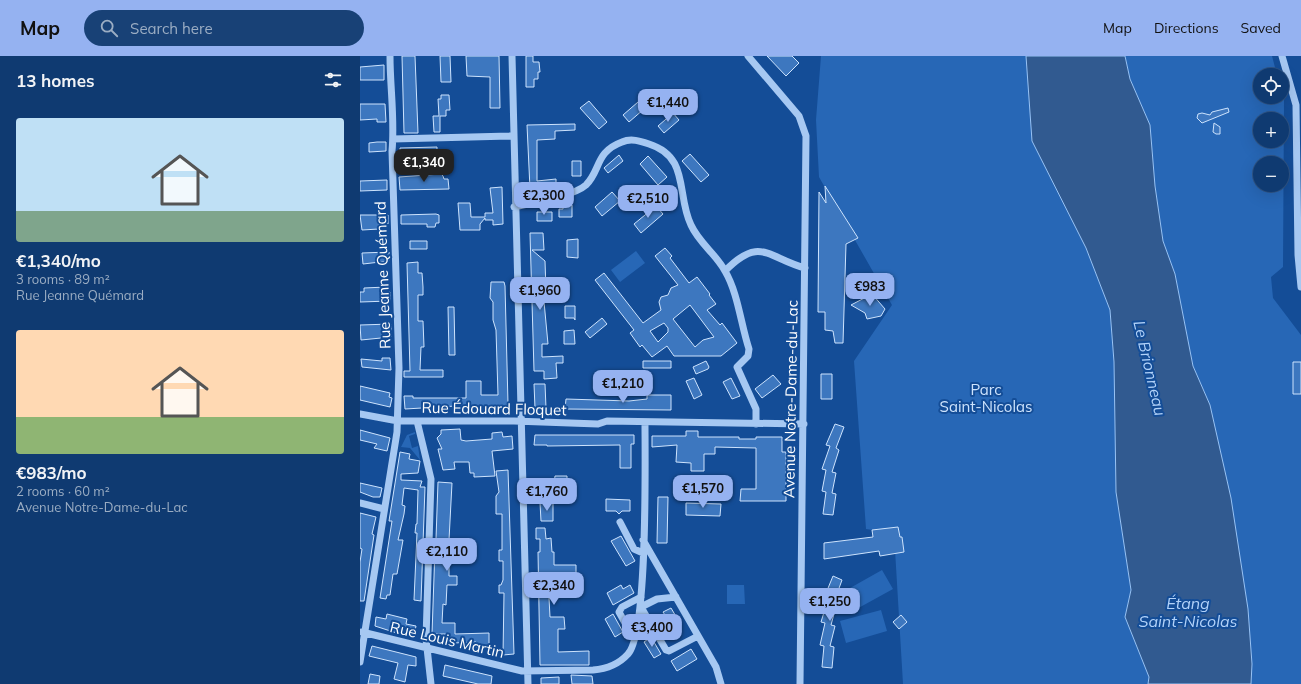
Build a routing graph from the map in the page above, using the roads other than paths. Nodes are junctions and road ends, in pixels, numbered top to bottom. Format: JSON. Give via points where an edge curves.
{"nodes":[{"id":1,"x":390,"y":56,"type":"edge"},
{"id":2,"x":512,"y":56,"type":"edge"},
{"id":3,"x":748,"y":56,"type":"edge"},
{"id":4,"x":1282,"y":56,"type":"edge"},
{"id":5,"x":1298,"y":105,"type":"edge"},
{"id":6,"x":513,"y":136,"type":"junction"},
{"id":7,"x":393,"y":139,"type":"junction"},
{"id":8,"x":514,"y":207,"type":"junction"},
{"id":9,"x":805,"y":268,"type":"junction"},
{"id":10,"x":725,"y":271,"type":"junction"},
{"id":11,"x":1301,"y":287,"type":"edge"},
{"id":12,"x":360,"y":414,"type":"edge"},
{"id":13,"x":417,"y":421,"type":"junction"},
{"id":14,"x":398,"y":422,"type":"junction"},
{"id":15,"x":521,"y":422,"type":"junction"},
{"id":16,"x":645,"y":423,"type":"junction"},
{"id":17,"x":756,"y":424,"type":"junction"},
{"id":18,"x":804,"y":424,"type":"junction"},
{"id":19,"x":360,"y":503,"type":"edge"},
{"id":20,"x":384,"y":509,"type":"junction"},
{"id":21,"x":620,"y":522,"type":"dead end"},
{"id":22,"x":643,"y":540,"type":"junction"},
{"id":23,"x":643,"y":553,"type":"junction"},
{"id":24,"x":641,"y":596,"type":"junction"},
{"id":25,"x":676,"y":597,"type":"junction"},
{"id":26,"x":641,"y":607,"type":"junction"},
{"id":27,"x":362,"y":632,"type":"edge"},
{"id":28,"x":637,"y":635,"type":"junction"},
{"id":29,"x":698,"y":636,"type":"junction"},
{"id":30,"x":427,"y":649,"type":"junction"},
{"id":31,"x":360,"y":662,"type":"edge"},
{"id":32,"x":528,"y":671,"type":"junction"},
{"id":33,"x":431,"y":684,"type":"edge"},
{"id":34,"x":528,"y":684,"type":"edge"},
{"id":35,"x":721,"y":684,"type":"edge"},
{"id":36,"x":800,"y":684,"type":"edge"}],
"edges":[{"from":1,"to":7,"type":"street","name":"Rue Jeanne Quémard"},
{"from":2,"to":6,"type":"street"},
{"from":3,"to":9,"type":"street","name":"Avenue Notre-Dame-du-Lac","via":[[799,116],[806,136]]},
{"from":4,"to":5,"type":"street"},
{"from":5,"to":11,"type":"street","via":[[1298,255]]},
{"from":6,"to":7,"type":"street"},
{"from":6,"to":8,"type":"street"},
{"from":7,"to":14,"type":"street","name":"Rue Jeanne Quémard"},
{"from":8,"to":10,"type":"street","via":[[580,189],[591,179],[606,151],[623,141],[644,142],[657,147],[671,159],[681,180],[690,223],[698,238]]},
{"from":8,"to":15,"type":"street","via":[[518,260]]},
{"from":9,"to":10,"type":"street","via":[[762,251],[741,256]]},
{"from":9,"to":18,"type":"street","name":"Avenue Notre-Dame-du-Lac"},
{"from":10,"to":17,"type":"street","via":[[749,349],[748,356],[736,367],[756,409]]},
{"from":12,"to":14,"type":"street","name":"Rue Édouard Floquet"},
{"from":13,"to":14,"type":"street","name":"Rue Édouard Floquet"},
{"from":13,"to":15,"type":"street","name":"Rue Édouard Floquet"},
{"from":13,"to":30,"type":"street","via":[[431,479]]},
{"from":14,"to":20,"type":"street","name":"Rue Jeanne Quémard"},
{"from":15,"to":16,"type":"street","name":"Rue Édouard Floquet"},
{"from":15,"to":32,"type":"street"},
{"from":16,"to":17,"type":"street","name":"Rue Édouard Floquet"},
{"from":16,"to":22,"type":"street","name":"Rue Louis Martin"},
{"from":17,"to":18,"type":"street","name":"Rue Édouard Floquet"},
{"from":18,"to":36,"type":"street","name":"Avenue Notre-Dame-du-Lac"},
{"from":19,"to":20,"type":"street"},
{"from":20,"to":27,"type":"street","name":"Rue Jeanne Quémard"},
{"from":21,"to":23,"type":"street","via":[[634,549]]},
{"from":22,"to":23,"type":"street","name":"Rue Louis Martin"},
{"from":22,"to":25,"type":"street"},
{"from":23,"to":24,"type":"street","name":"Rue Louis Martin"},
{"from":24,"to":26,"type":"street","name":"Rue Louis Martin"},
{"from":24,"to":28,"type":"street","via":[[622,607],[619,612],[629,630]]},
{"from":25,"to":26,"type":"street","via":[[657,599]]},
{"from":25,"to":29,"type":"street"},
{"from":26,"to":28,"type":"street","name":"Rue Louis Martin"},
{"from":26,"to":29,"type":"street","via":[[666,650],[669,651]]},
{"from":27,"to":30,"type":"street","name":"Rue Louis Martin"},
{"from":27,"to":31,"type":"street","name":"Rue Jeanne Quémard"},
{"from":28,"to":32,"type":"street","name":"Rue Louis Martin","via":[[629,654],[611,666],[593,670]]},
{"from":29,"to":35,"type":"street","via":[[716,667]]},
{"from":30,"to":32,"type":"street","name":"Rue Louis Martin"},
{"from":30,"to":33,"type":"street"},
{"from":32,"to":34,"type":"street"}]}
